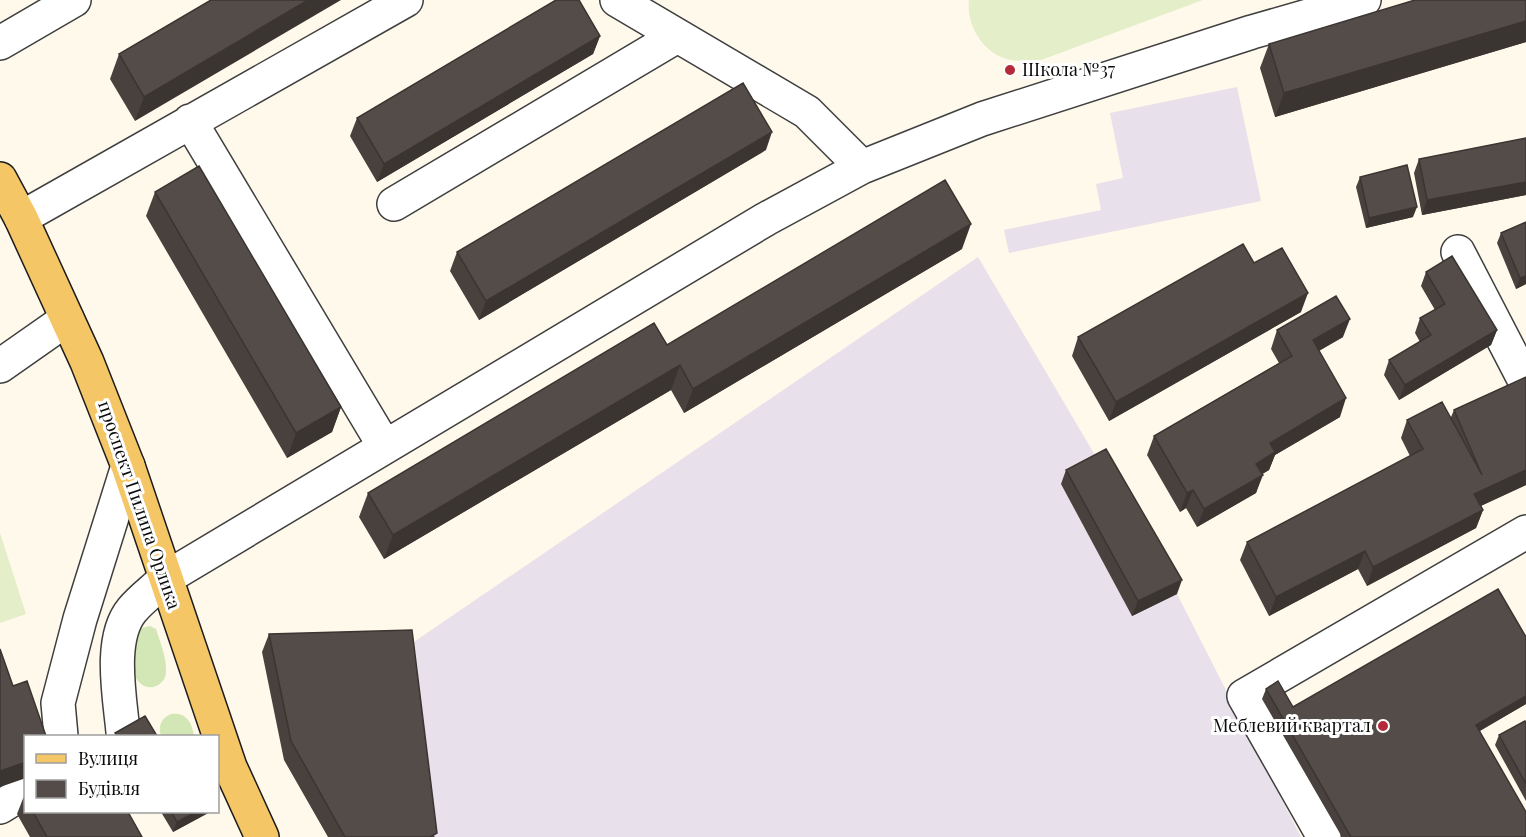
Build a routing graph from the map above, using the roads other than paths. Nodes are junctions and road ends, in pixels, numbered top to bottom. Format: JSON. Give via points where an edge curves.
{"nodes":[{"id":1,"x":74,"y":0,"type":"edge"},
{"id":2,"x":406,"y":0,"type":"edge"},
{"id":3,"x":617,"y":0,"type":"edge"},
{"id":4,"x":1268,"y":0,"type":"edge"},
{"id":5,"x":1364,"y":0,"type":"edge"},
{"id":6,"x":1252,"y":32,"type":"junction"},
{"id":7,"x":677,"y":36,"type":"junction"},
{"id":8,"x":0,"y":43,"type":"edge"},
{"id":9,"x":190,"y":121,"type":"junction"},
{"id":10,"x":862,"y":167,"type":"junction"},
{"id":11,"x":0,"y":179,"type":"edge"},
{"id":12,"x":394,"y":204,"type":"dead end"},
{"id":13,"x":21,"y":218,"type":"junction"},
{"id":14,"x":1458,"y":252,"type":"dead end"},
{"id":15,"x":68,"y":319,"type":"junction"},
{"id":16,"x":5,"y":352,"type":"edge"},
{"id":17,"x":1526,"y":383,"type":"edge"},
{"id":18,"x":385,"y":447,"type":"junction"},
{"id":19,"x":128,"y":466,"type":"junction"},
{"id":20,"x":1526,"y":532,"type":"edge"},
{"id":21,"x":166,"y":578,"type":"junction"},
{"id":22,"x":123,"y":732,"type":"edge"},
{"id":23,"x":61,"y":735,"type":"edge"},
{"id":24,"x":214,"y":735,"type":"edge"},
{"id":25,"x":219,"y":753,"type":"edge"},
{"id":26,"x":224,"y":769,"type":"edge"},
{"id":27,"x":24,"y":792,"type":"edge"},
{"id":28,"x":0,"y":807,"type":"edge"},
{"id":29,"x":262,"y":837,"type":"edge"},
{"id":30,"x":1324,"y":837,"type":"edge"}],
"edges":[{"from":1,"to":8,"type":"lane"},
{"from":2,"to":9,"type":"lane"},
{"from":3,"to":7,"type":"lane"},
{"from":4,"to":6,"type":"lane"},
{"from":5,"to":6,"type":"lane"},
{"from":6,"to":10,"type":"lane","via":[[982,119]]},
{"from":7,"to":10,"type":"lane","via":[[807,112]]},
{"from":7,"to":12,"type":"lane"},
{"from":9,"to":13,"type":"lane"},
{"from":9,"to":18,"type":"lane"},
{"from":10,"to":18,"type":"lane","via":[[766,219]]},
{"from":11,"to":13,"type":"main road","name":"проспект Пилипа Орлика"},
{"from":13,"to":15,"type":"main road","name":"проспект Пилипа Орлика"},
{"from":14,"to":17,"type":"lane"},
{"from":15,"to":16,"type":"lane"},
{"from":15,"to":19,"type":"main road","name":"проспект Пилипа Орлика"},
{"from":18,"to":21,"type":"lane"},
{"from":19,"to":21,"type":"main road","name":"проспект Пилипа Орлика"},
{"from":19,"to":23,"type":"lane","via":[[58,703]]},
{"from":20,"to":30,"type":"lane","via":[[1244,696]]},
{"from":21,"to":22,"type":"lane","via":[[131,610],[120,635]]},
{"from":21,"to":24,"type":"main road","name":"проспект Пилипа Орлика"},
{"from":25,"to":26,"type":"main road","name":"проспект Пилипа Орлика"},
{"from":26,"to":29,"type":"main road","name":"проспект Пилипа Орлика"},
{"from":27,"to":28,"type":"lane"}]}
